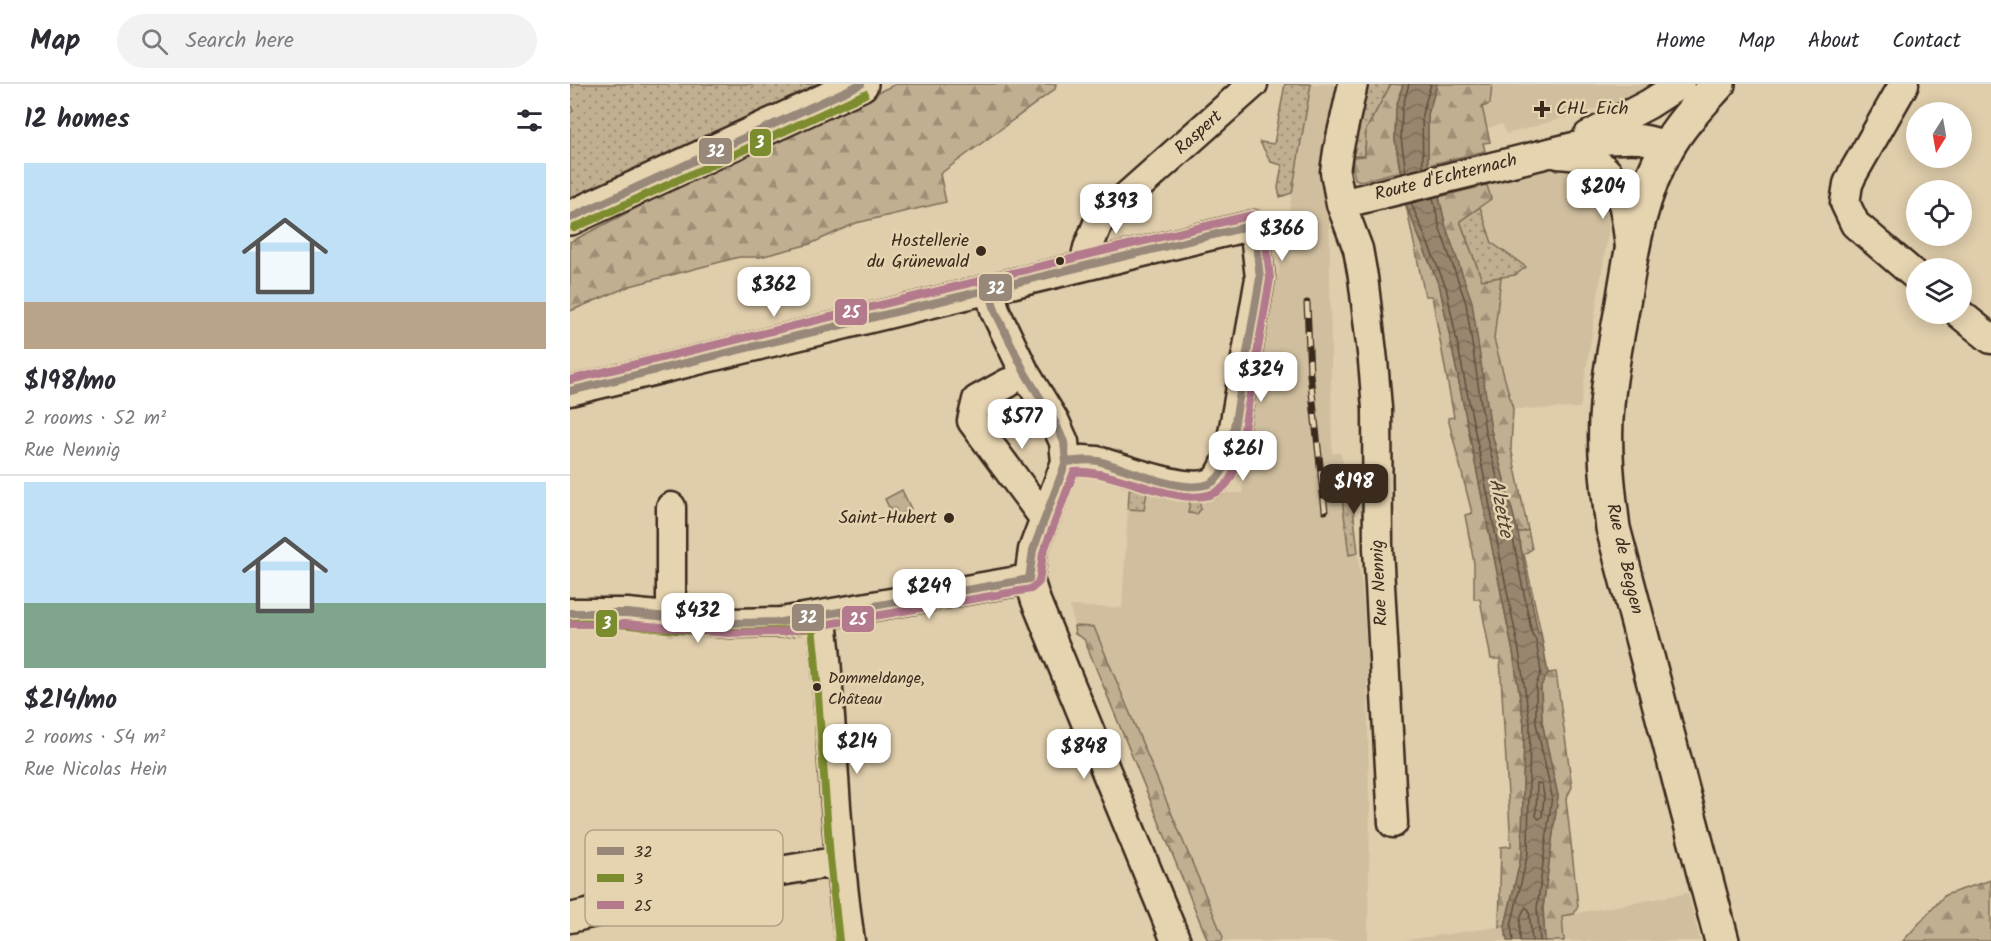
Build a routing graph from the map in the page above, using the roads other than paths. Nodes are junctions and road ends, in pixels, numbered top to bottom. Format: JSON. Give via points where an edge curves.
{"nodes":[{"id":1,"x":861,"y":84,"type":"edge"},
{"id":2,"x":1253,"y":84,"type":"edge"},
{"id":3,"x":1353,"y":84,"type":"edge"},
{"id":4,"x":1680,"y":84,"type":"edge"},
{"id":5,"x":1718,"y":84,"type":"edge"},
{"id":6,"x":1904,"y":84,"type":"edge"},
{"id":7,"x":1667,"y":148,"type":"junction"},
{"id":8,"x":1556,"y":151,"type":"junction"},
{"id":9,"x":1350,"y":202,"type":"junction"},
{"id":10,"x":570,"y":218,"type":"edge"},
{"id":11,"x":1631,"y":253,"type":"junction"},
{"id":12,"x":1084,"y":266,"type":"junction"},
{"id":13,"x":1906,"y":268,"type":"edge"},
{"id":14,"x":989,"y":290,"type":"junction"},
{"id":15,"x":1972,"y":324,"type":"edge"},
{"id":16,"x":1991,"y":339,"type":"edge"},
{"id":17,"x":1008,"y":383,"type":"dead end"},
{"id":18,"x":570,"y":392,"type":"edge"},
{"id":19,"x":1066,"y":462,"type":"junction"},
{"id":20,"x":671,"y":507,"type":"dead end"},
{"id":21,"x":1044,"y":518,"type":"junction"},
{"id":22,"x":1029,"y":579,"type":"junction"},
{"id":23,"x":570,"y":613,"type":"edge"},
{"id":24,"x":821,"y":617,"type":"junction"},
{"id":25,"x":671,"y":619,"type":"junction"},
{"id":26,"x":1393,"y":823,"type":"dead end"},
{"id":27,"x":840,"y":861,"type":"junction"},
{"id":28,"x":783,"y":870,"type":"edge"},
{"id":29,"x":585,"y":914,"type":"edge"},
{"id":30,"x":570,"y":918,"type":"edge"},
{"id":31,"x":850,"y":941,"type":"edge"},
{"id":32,"x":1176,"y":941,"type":"edge"},
{"id":33,"x":1722,"y":941,"type":"edge"}],
"edges":[{"from":1,"to":10,"type":"main road"},
{"from":2,"to":12,"type":"street","name":"Raspert","via":[[1099,221]]},
{"from":3,"to":9,"type":"street","via":[[1335,172]]},
{"from":4,"to":8,"type":"street","name":"Route d'Echternach"},
{"from":5,"to":7,"type":"main road","name":"Rue de Beggen"},
{"from":6,"to":13,"type":"street","via":[[1852,175],[1845,203],[1855,224]]},
{"from":7,"to":8,"type":"street","name":"Route d'Echternach","via":[[1641,138],[1602,140]]},
{"from":7,"to":11,"type":"main road","name":"Rue de Beggen","via":[[1652,179]]},
{"from":8,"to":9,"type":"street","name":"Route d'Echternach"},
{"from":8,"to":11,"type":"street","name":"Route d'Echternach","via":[[1591,159],[1612,177],[1624,202]]},
{"from":9,"to":26,"type":"street","name":"Rue Nennig","via":[[1363,277],[1377,408],[1378,548]]},
{"from":11,"to":33,"type":"main road","name":"Rue de Beggen","via":[[1607,406],[1606,468],[1613,528]]},
{"from":12,"to":14,"type":"street"},
{"from":12,"to":19,"type":"street","via":[[1254,225],[1260,278],[1229,456],[1213,482],[1197,487],[1182,485],[1097,460]]},
{"from":14,"to":18,"type":"street"},
{"from":14,"to":19,"type":"street","via":[[1025,374],[1064,442]]},
{"from":15,"to":16,"type":"street"},
{"from":17,"to":21,"type":"street","via":[[977,400],[972,421]]},
{"from":19,"to":21,"type":"street"},
{"from":20,"to":25,"type":"street"},
{"from":21,"to":22,"type":"street","via":[[1033,550]]},
{"from":22,"to":24,"type":"street"},
{"from":22,"to":32,"type":"street"},
{"from":23,"to":25,"type":"street","via":[[627,613]]},
{"from":24,"to":25,"type":"street","via":[[729,623]]},
{"from":24,"to":27,"type":"street"},
{"from":27,"to":28,"type":"street"},
{"from":27,"to":31,"type":"street"},
{"from":29,"to":30,"type":"street"}]}
